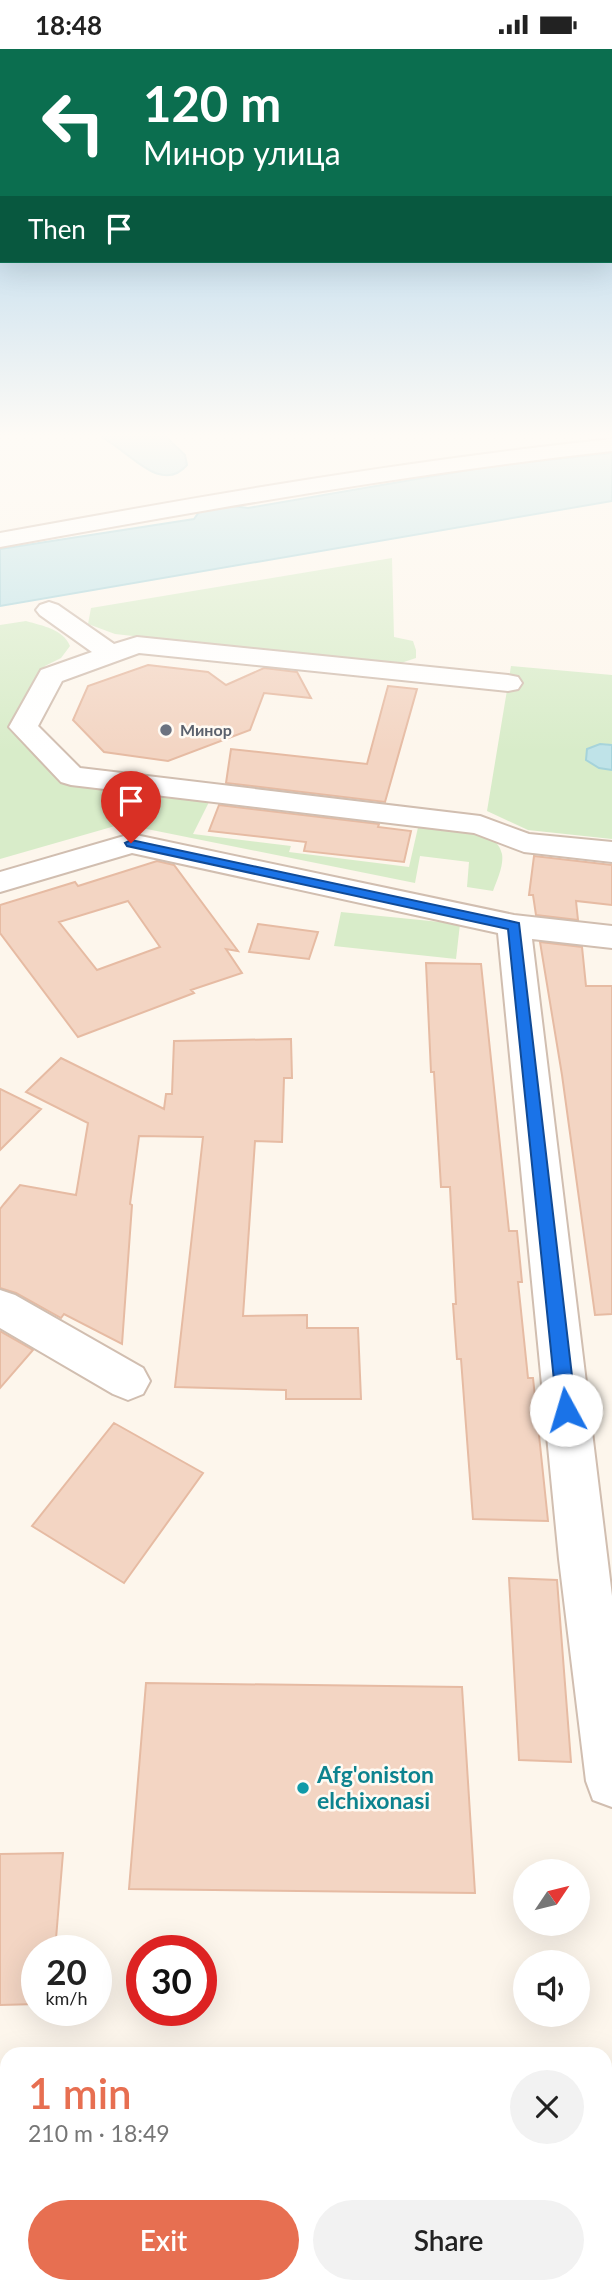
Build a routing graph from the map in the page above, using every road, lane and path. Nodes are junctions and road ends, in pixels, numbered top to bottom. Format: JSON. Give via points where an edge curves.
{"nodes":[{"id":1,"x":49,"y":610,"type":"dead end"},
{"id":2,"x":111,"y":654,"type":"junction"},
{"id":3,"x":508,"y":683,"type":"dead end"},
{"id":4,"x":612,"y":852,"type":"edge"},
{"id":5,"x":0,"y":882,"type":"edge"},
{"id":6,"x":514,"y":926,"type":"junction"},
{"id":7,"x":612,"y":937,"type":"edge"},
{"id":8,"x":0,"y":1307,"type":"edge"},
{"id":9,"x":128,"y":1381,"type":"dead end"},
{"id":10,"x":612,"y":1781,"type":"edge"}],
"edges":[{"from":1,"to":2,"type":"street"},
{"from":2,"to":3,"type":"street","via":[[137,645],[430,664]]},
{"from":2,"to":4,"type":"street","via":[[51,676],[23,727],[71,776],[480,825],[523,843]]},
{"from":5,"to":6,"type":"street","via":[[131,843]]},
{"from":6,"to":7,"type":"street"},
{"from":6,"to":10,"type":"street","via":[[583,1559]]},
{"from":8,"to":9,"type":"street"}]}
